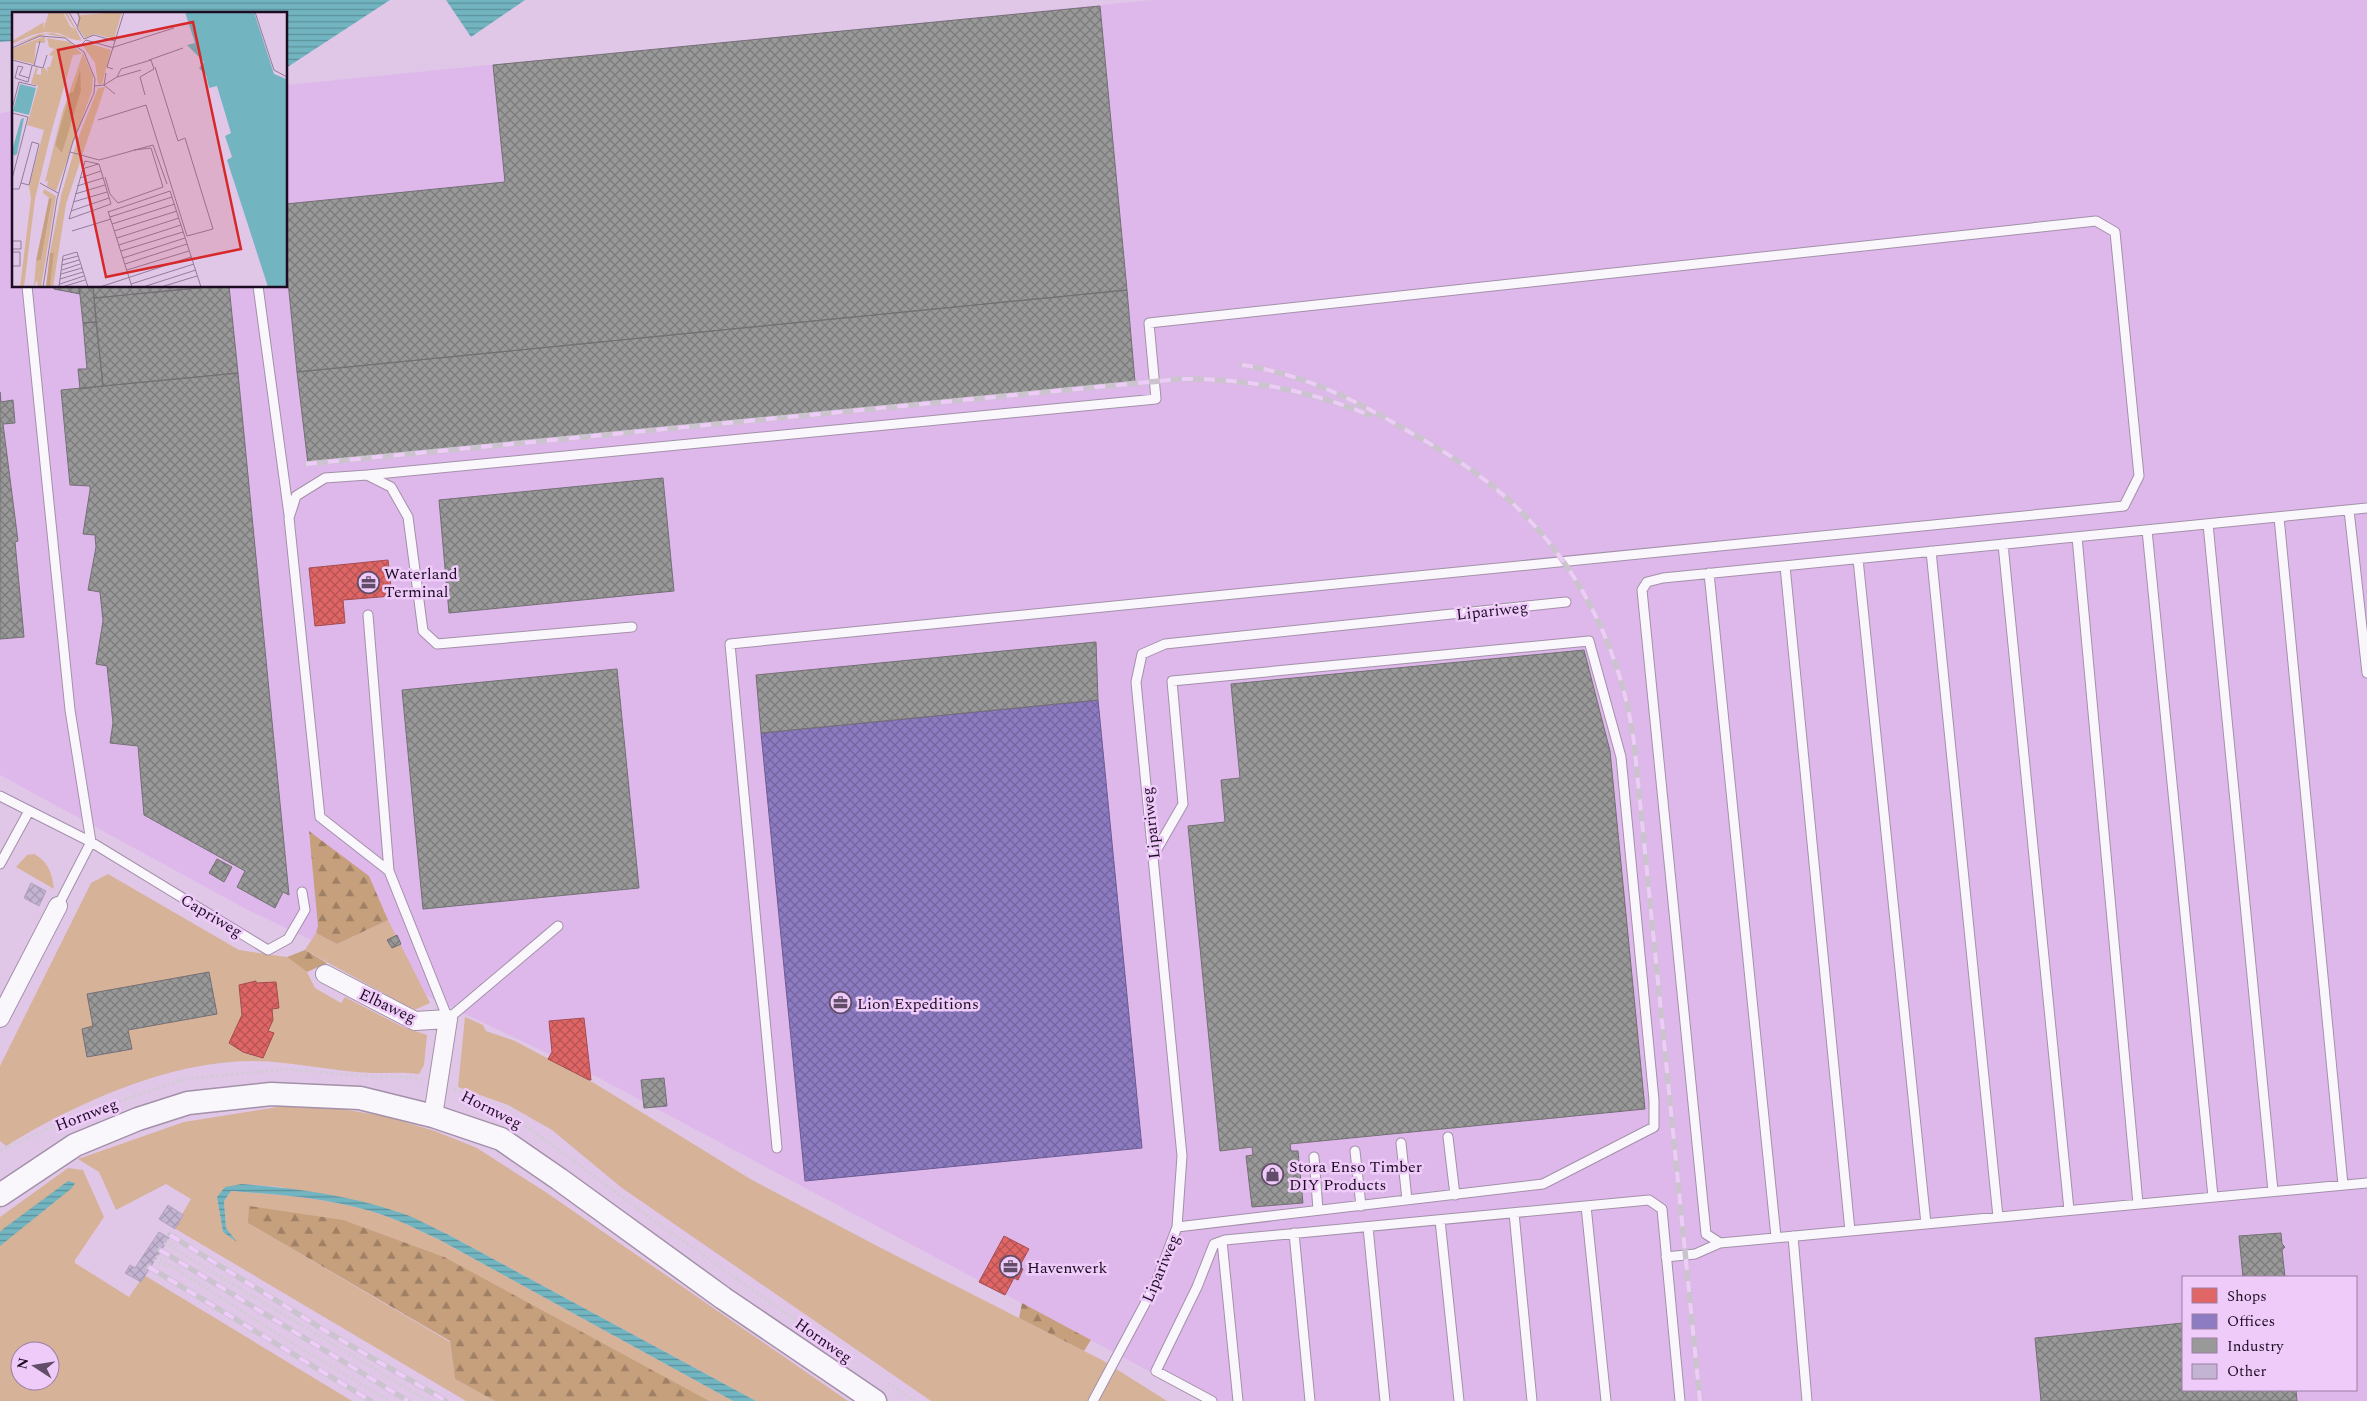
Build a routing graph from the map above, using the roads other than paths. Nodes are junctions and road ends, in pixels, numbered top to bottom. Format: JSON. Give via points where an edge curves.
{"nodes":[{"id":1,"x":27,"y":288,"type":"edge"},
{"id":2,"x":258,"y":288,"type":"edge"},
{"id":3,"x":367,"y":475,"type":"junction"},
{"id":4,"x":2367,"y":508,"type":"edge"},
{"id":5,"x":2349,"y":510,"type":"junction"},
{"id":6,"x":2279,"y":517,"type":"junction"},
{"id":7,"x":289,"y":518,"type":"junction"},
{"id":8,"x":2208,"y":524,"type":"junction"},
{"id":9,"x":2147,"y":530,"type":"junction"},
{"id":10,"x":2077,"y":537,"type":"junction"},
{"id":11,"x":2003,"y":544,"type":"junction"},
{"id":12,"x":1930,"y":552,"type":"junction"},
{"id":13,"x":1858,"y":559,"type":"junction"},
{"id":14,"x":1785,"y":566,"type":"junction"},
{"id":15,"x":1709,"y":574,"type":"junction"},
{"id":16,"x":1566,"y":602,"type":"dead end"},
{"id":17,"x":368,"y":615,"type":"dead end"},
{"id":18,"x":632,"y":627,"type":"dead end"},
{"id":19,"x":2367,"y":673,"type":"edge"},
{"id":20,"x":0,"y":796,"type":"edge"},
{"id":21,"x":29,"y":812,"type":"junction"},
{"id":22,"x":91,"y":842,"type":"junction"},
{"id":23,"x":1153,"y":856,"type":"junction"},
{"id":24,"x":0,"y":864,"type":"edge"},
{"id":25,"x":389,"y":871,"type":"junction"},
{"id":26,"x":302,"y":892,"type":"dead end"},
{"id":27,"x":58,"y":906,"type":"joint"},
{"id":28,"x":558,"y":926,"type":"dead end"},
{"id":29,"x":325,"y":974,"type":"dead end"},
{"id":30,"x":0,"y":1018,"type":"edge"},
{"id":31,"x":448,"y":1019,"type":"junction"},
{"id":32,"x":433,"y":1116,"type":"junction"},
{"id":33,"x":1448,"y":1137,"type":"dead end"},
{"id":34,"x":1402,"y":1144,"type":"dead end"},
{"id":35,"x":777,"y":1148,"type":"dead end"},
{"id":36,"x":1355,"y":1151,"type":"dead end"},
{"id":37,"x":1314,"y":1157,"type":"dead end"},
{"id":38,"x":2367,"y":1183,"type":"edge"},
{"id":39,"x":2343,"y":1185,"type":"junction"},
{"id":40,"x":3,"y":1186,"type":"edge"},
{"id":41,"x":2273,"y":1191,"type":"junction"},
{"id":42,"x":1455,"y":1194,"type":"junction"},
{"id":43,"x":2213,"y":1197,"type":"junction"},
{"id":44,"x":1407,"y":1200,"type":"junction"},
{"id":45,"x":2138,"y":1204,"type":"junction"},
{"id":46,"x":1361,"y":1206,"type":"junction"},
{"id":47,"x":1586,"y":1206,"type":"junction"},
{"id":48,"x":1318,"y":1210,"type":"junction"},
{"id":49,"x":2069,"y":1210,"type":"junction"},
{"id":50,"x":1514,"y":1213,"type":"junction"},
{"id":51,"x":1998,"y":1217,"type":"junction"},
{"id":52,"x":1440,"y":1220,"type":"junction"},
{"id":53,"x":1926,"y":1224,"type":"junction"},
{"id":54,"x":1368,"y":1226,"type":"junction"},
{"id":55,"x":1177,"y":1227,"type":"junction"},
{"id":56,"x":1850,"y":1231,"type":"junction"},
{"id":57,"x":1294,"y":1233,"type":"junction"},
{"id":58,"x":1793,"y":1236,"type":"junction"},
{"id":59,"x":1776,"y":1237,"type":"junction"},
{"id":60,"x":1222,"y":1241,"type":"junction"},
{"id":61,"x":1720,"y":1243,"type":"junction"},
{"id":62,"x":1666,"y":1257,"type":"junction"},
{"id":63,"x":875,"y":1401,"type":"edge"},
{"id":64,"x":1093,"y":1401,"type":"edge"},
{"id":65,"x":1212,"y":1401,"type":"edge"},
{"id":66,"x":1238,"y":1401,"type":"edge"},
{"id":67,"x":1310,"y":1401,"type":"edge"},
{"id":68,"x":1385,"y":1401,"type":"edge"},
{"id":69,"x":1459,"y":1401,"type":"edge"},
{"id":70,"x":1532,"y":1401,"type":"edge"},
{"id":71,"x":1606,"y":1401,"type":"edge"},
{"id":72,"x":1680,"y":1401,"type":"edge"},
{"id":73,"x":1807,"y":1401,"type":"edge"}],
"edges":[{"from":1,"to":22,"type":"lane","via":[[70,710]]},
{"from":2,"to":7,"type":"lane"},
{"from":3,"to":7,"type":"lane","via":[[326,478],[296,496]]},
{"from":3,"to":18,"type":"lane","via":[[391,487],[408,517],[423,631],[437,644]]},
{"from":3,"to":35,"type":"lane","via":[[1156,399],[1149,323],[2096,221],[2115,232],[2139,476],[2124,506],[730,644]]},
{"from":4,"to":5,"type":"lane"},
{"from":5,"to":6,"type":"lane"},
{"from":5,"to":19,"type":"lane"},
{"from":6,"to":8,"type":"lane"},
{"from":6,"to":39,"type":"lane"},
{"from":7,"to":25,"type":"lane","via":[[320,817]]},
{"from":8,"to":9,"type":"lane"},
{"from":8,"to":41,"type":"lane"},
{"from":9,"to":10,"type":"lane"},
{"from":9,"to":43,"type":"lane"},
{"from":10,"to":11,"type":"lane"},
{"from":10,"to":45,"type":"lane"},
{"from":11,"to":12,"type":"lane"},
{"from":11,"to":49,"type":"lane"},
{"from":12,"to":13,"type":"lane"},
{"from":12,"to":51,"type":"lane"},
{"from":13,"to":14,"type":"lane"},
{"from":13,"to":53,"type":"lane"},
{"from":14,"to":15,"type":"lane"},
{"from":14,"to":56,"type":"lane"},
{"from":15,"to":59,"type":"lane"},
{"from":15,"to":61,"type":"lane","via":[[1663,578],[1647,582],[1642,590],[1706,1234]]},
{"from":16,"to":23,"type":"lane","name":"Lipariweg","via":[[1165,644],[1142,654],[1136,682]]},
{"from":17,"to":25,"type":"lane"},
{"from":20,"to":21,"type":"lane","name":"Capriweg"},
{"from":21,"to":22,"type":"lane","name":"Capriweg"},
{"from":21,"to":24,"type":"lane"},
{"from":22,"to":26,"type":"lane","name":"Capriweg","via":[[268,950],[288,939],[301,918],[305,910]]},
{"from":22,"to":27,"type":"lane"},
{"from":23,"to":42,"type":"lane","via":[[1183,804],[1172,681],[1589,641],[1621,757],[1654,1127],[1542,1184]]},
{"from":23,"to":55,"type":"lane","name":"Lipariweg","via":[[1182,1156]]},
{"from":25,"to":31,"type":"lane"},
{"from":27,"to":30,"type":"street"},
{"from":28,"to":31,"type":"lane"},
{"from":29,"to":31,"type":"street","name":"Elbaweg","via":[[415,1021]]},
{"from":31,"to":32,"type":"street"},
{"from":32,"to":40,"type":"street","name":"Hornweg","via":[[360,1098],[272,1094],[188,1103],[75,1145]]},
{"from":32,"to":63,"type":"street","name":"Hornweg","via":[[501,1140],[559,1178],[723,1298]]},
{"from":33,"to":42,"type":"lane"},
{"from":34,"to":44,"type":"lane"},
{"from":36,"to":46,"type":"lane"},
{"from":37,"to":48,"type":"lane"},
{"from":38,"to":39,"type":"lane"},
{"from":39,"to":41,"type":"lane"},
{"from":41,"to":43,"type":"lane"},
{"from":42,"to":44,"type":"lane"},
{"from":43,"to":45,"type":"lane"},
{"from":44,"to":46,"type":"lane"},
{"from":45,"to":49,"type":"lane"},
{"from":46,"to":48,"type":"lane"},
{"from":47,"to":50,"type":"lane"},
{"from":47,"to":62,"type":"lane","via":[[1649,1200],[1662,1209]]},
{"from":47,"to":71,"type":"lane"},
{"from":48,"to":55,"type":"lane"},
{"from":49,"to":51,"type":"lane"},
{"from":50,"to":52,"type":"lane"},
{"from":50,"to":70,"type":"lane"},
{"from":51,"to":53,"type":"lane"},
{"from":52,"to":54,"type":"lane"},
{"from":52,"to":69,"type":"lane"},
{"from":53,"to":56,"type":"lane"},
{"from":54,"to":57,"type":"lane"},
{"from":54,"to":68,"type":"lane"},
{"from":55,"to":64,"type":"lane","name":"Lipariweg","via":[[1155,1285]]},
{"from":56,"to":58,"type":"lane"},
{"from":57,"to":60,"type":"lane"},
{"from":57,"to":67,"type":"lane"},
{"from":58,"to":59,"type":"lane"},
{"from":58,"to":73,"type":"lane"},
{"from":59,"to":61,"type":"lane"},
{"from":60,"to":65,"type":"lane","via":[[1214,1244],[1197,1288],[1156,1371]]},
{"from":60,"to":66,"type":"lane"},
{"from":61,"to":62,"type":"lane","via":[[1695,1254]]},
{"from":62,"to":72,"type":"lane"}]}
